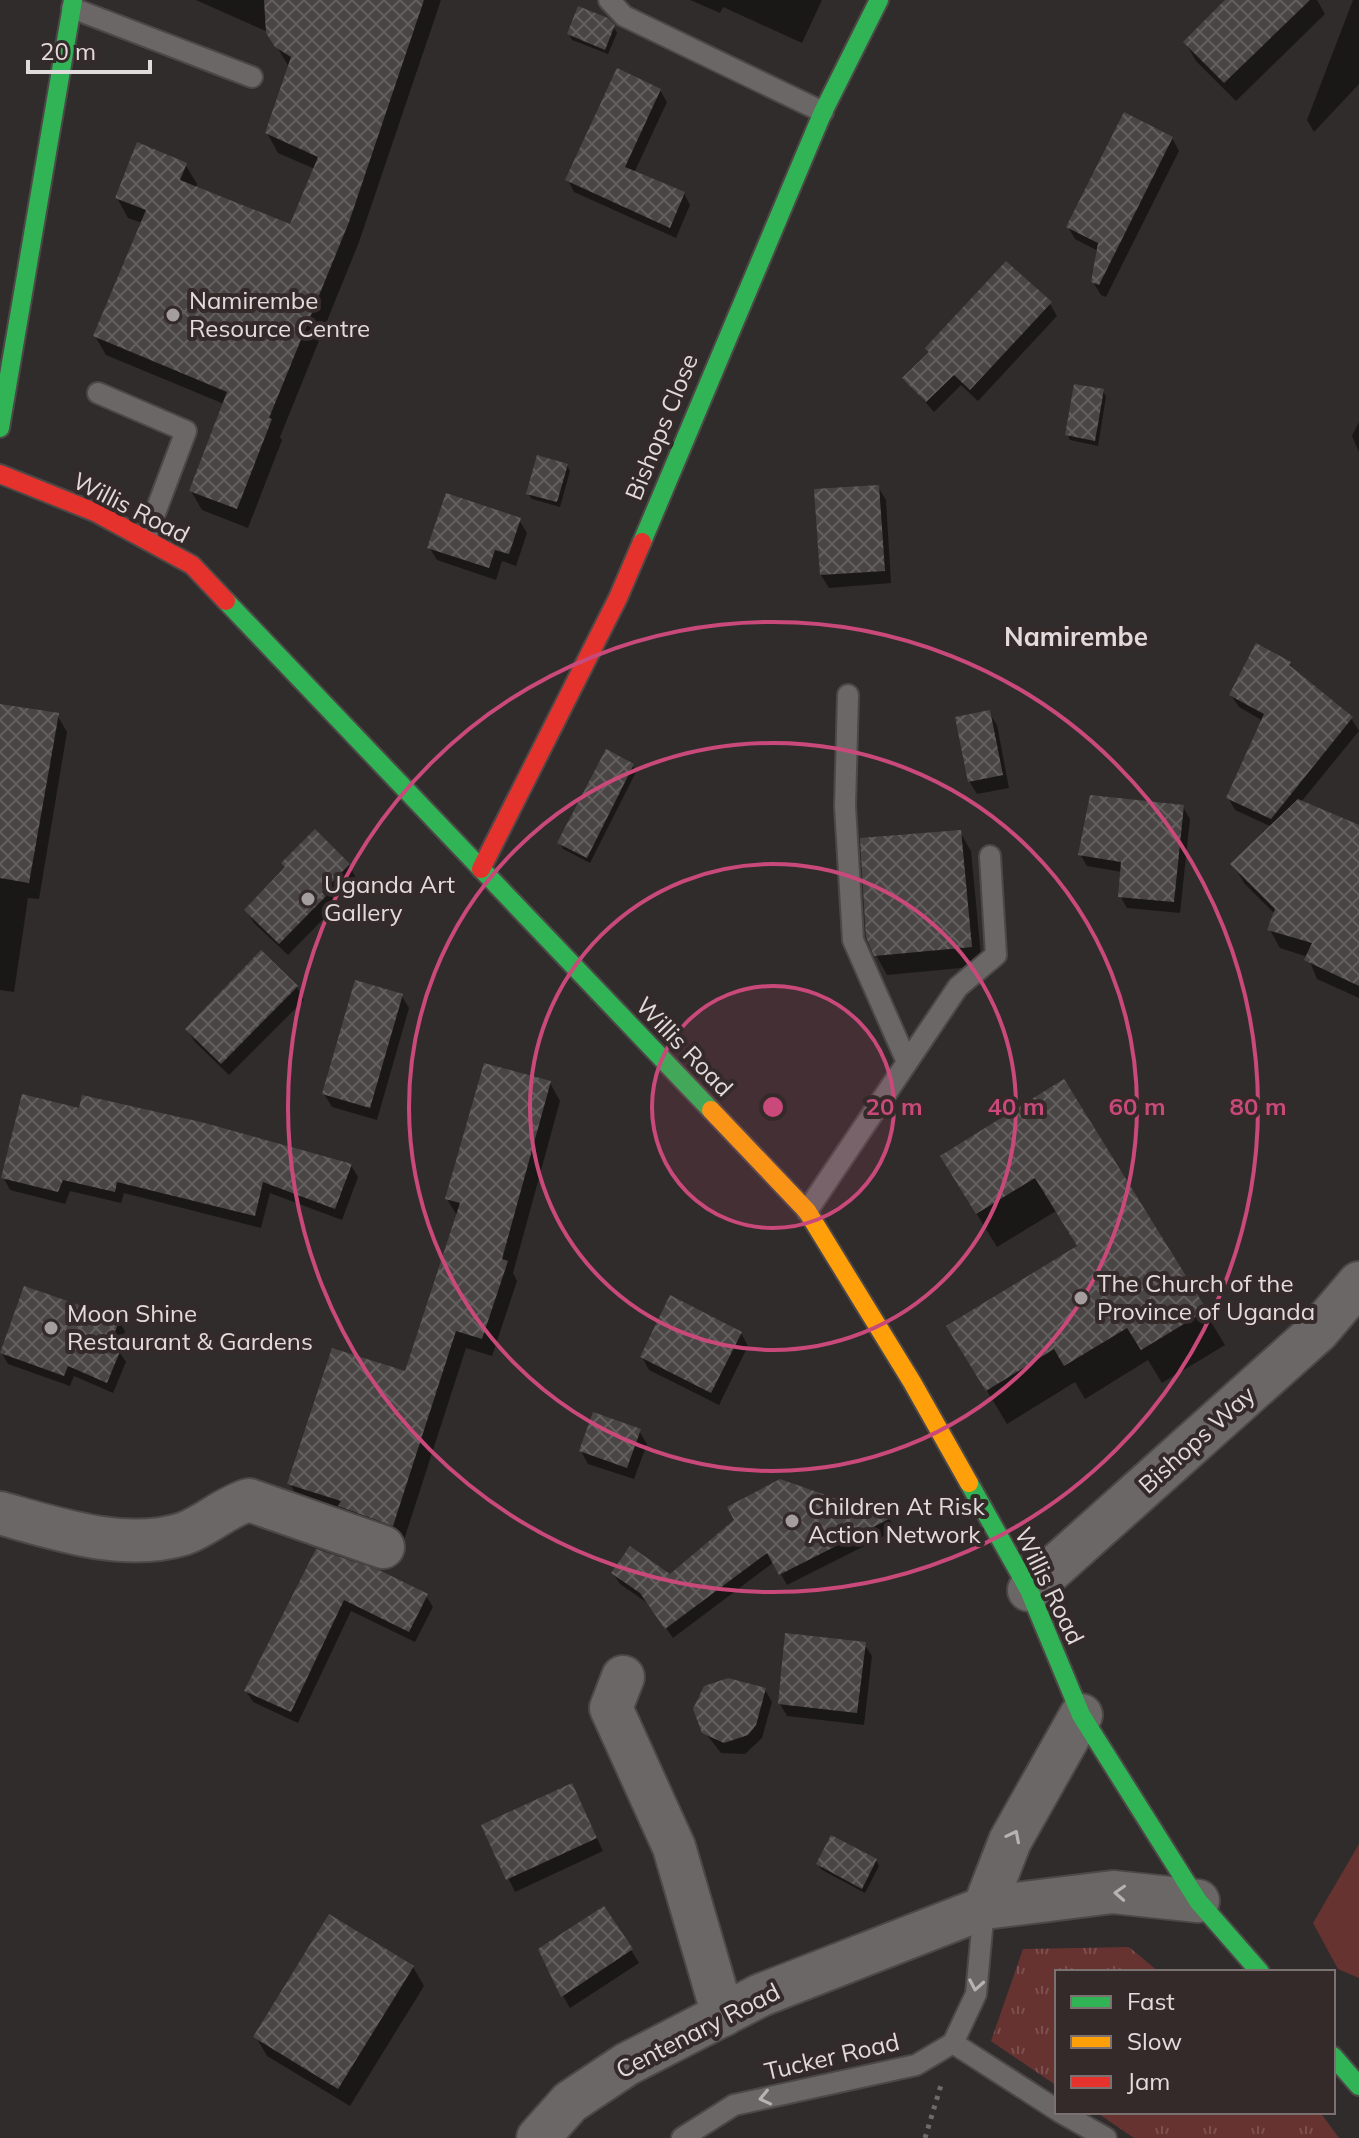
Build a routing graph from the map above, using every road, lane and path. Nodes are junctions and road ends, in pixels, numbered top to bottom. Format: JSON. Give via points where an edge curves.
{"nodes":[{"id":1,"x":609,"y":0,"type":"edge"},
{"id":2,"x":879,"y":0,"type":"edge"},
{"id":3,"x":72,"y":4,"type":"edge"},
{"id":4,"x":252,"y":77,"type":"dead end"},
{"id":5,"x":823,"y":112,"type":"junction"},
{"id":6,"x":0,"y":377,"type":"edge"},
{"id":7,"x":98,"y":393,"type":"dead end"},
{"id":8,"x":6,"y":398,"type":"junction"},
{"id":9,"x":0,"y":428,"type":"edge"},
{"id":10,"x":0,"y":474,"type":"edge"},
{"id":11,"x":146,"y":537,"type":"junction"},
{"id":12,"x":848,"y":695,"type":"dead end"},
{"id":13,"x":990,"y":856,"type":"dead end"},
{"id":14,"x":481,"y":869,"type":"junction"},
{"id":15,"x":907,"y":1062,"type":"junction"},
{"id":16,"x":807,"y":1211,"type":"junction"},
{"id":17,"x":1359,"y":1283,"type":"edge"},
{"id":18,"x":1359,"y":1321,"type":"edge"},
{"id":19,"x":1318,"y":1331,"type":"junction"},
{"id":20,"x":0,"y":1513,"type":"edge"},
{"id":21,"x":383,"y":1547,"type":"dead end"},
{"id":22,"x":1029,"y":1590,"type":"junction"},
{"id":23,"x":623,"y":1677,"type":"dead end"},
{"id":24,"x":1081,"y":1715,"type":"junction"},
{"id":25,"x":1198,"y":1901,"type":"junction"},
{"id":26,"x":984,"y":1908,"type":"junction"},
{"id":27,"x":1258,"y":1970,"type":"edge"},
{"id":28,"x":723,"y":2015,"type":"junction"},
{"id":29,"x":953,"y":2043,"type":"junction"},
{"id":30,"x":1335,"y":2058,"type":"edge"},
{"id":31,"x":1359,"y":2086,"type":"edge"},
{"id":32,"x":1055,"y":2109,"type":"edge"},
{"id":33,"x":1063,"y":2114,"type":"edge"},
{"id":34,"x":538,"y":2138,"type":"edge"},
{"id":35,"x":682,"y":2138,"type":"edge"},
{"id":36,"x":1106,"y":2138,"type":"edge"}],
"edges":[{"from":1,"to":5,"type":"lane","via":[[624,16]]},
{"from":2,"to":5,"type":"street","name":"Bishops Close"},
{"from":3,"to":4,"type":"lane"},
{"from":3,"to":8,"type":"street"},
{"from":5,"to":14,"type":"street","name":"Bishops Close","via":[[618,598]]},
{"from":6,"to":8,"type":"street"},
{"from":7,"to":11,"type":"lane","via":[[186,431]]},
{"from":8,"to":9,"type":"street"},
{"from":10,"to":11,"type":"street","name":"Willis Road"},
{"from":11,"to":14,"type":"street","name":"Willis Road","via":[[192,565],[233,605]]},
{"from":12,"to":15,"type":"lane","via":[[845,806],[853,940]]},
{"from":13,"to":15,"type":"lane","via":[[996,955],[958,987]]},
{"from":14,"to":16,"type":"street","name":"Willis Road"},
{"from":15,"to":16,"type":"lane"},
{"from":16,"to":22,"type":"street","name":"Willis Road","via":[[912,1382]]},
{"from":17,"to":19,"type":"street","name":"Bishops Way"},
{"from":18,"to":19,"type":"street"},
{"from":19,"to":22,"type":"street","name":"Bishops Way"},
{"from":20,"to":21,"type":"street","via":[[60,1530],[150,1541],[186,1533],[249,1500]]},
{"from":22,"to":24,"type":"street","name":"Willis Road"},
{"from":23,"to":28,"type":"street","via":[[611,1708],[674,1847]]},
{"from":24,"to":25,"type":"street","name":"Willis Road"},
{"from":26,"to":24,"type":"street","one_way":true,"via":[[1010,1841]]},
{"from":25,"to":26,"type":"street","name":"Centenary Road","one_way":true,"via":[[1113,1892]]},
{"from":25,"to":27,"type":"street","name":"Willis Road"},
{"from":26,"to":28,"type":"street","name":"Centenary Road","via":[[761,1995]]},
{"from":26,"to":29,"type":"lane","one_way":true,"via":[[976,1994]]},
{"from":28,"to":34,"type":"street","name":"Centenary Road","via":[[627,2064],[582,2094]]},
{"from":29,"to":32,"type":"lane"},
{"from":29,"to":35,"type":"lane","name":"Tucker Road","one_way":true,"via":[[916,2065],[734,2105]]},
{"from":30,"to":31,"type":"street"},
{"from":33,"to":36,"type":"lane"}]}
